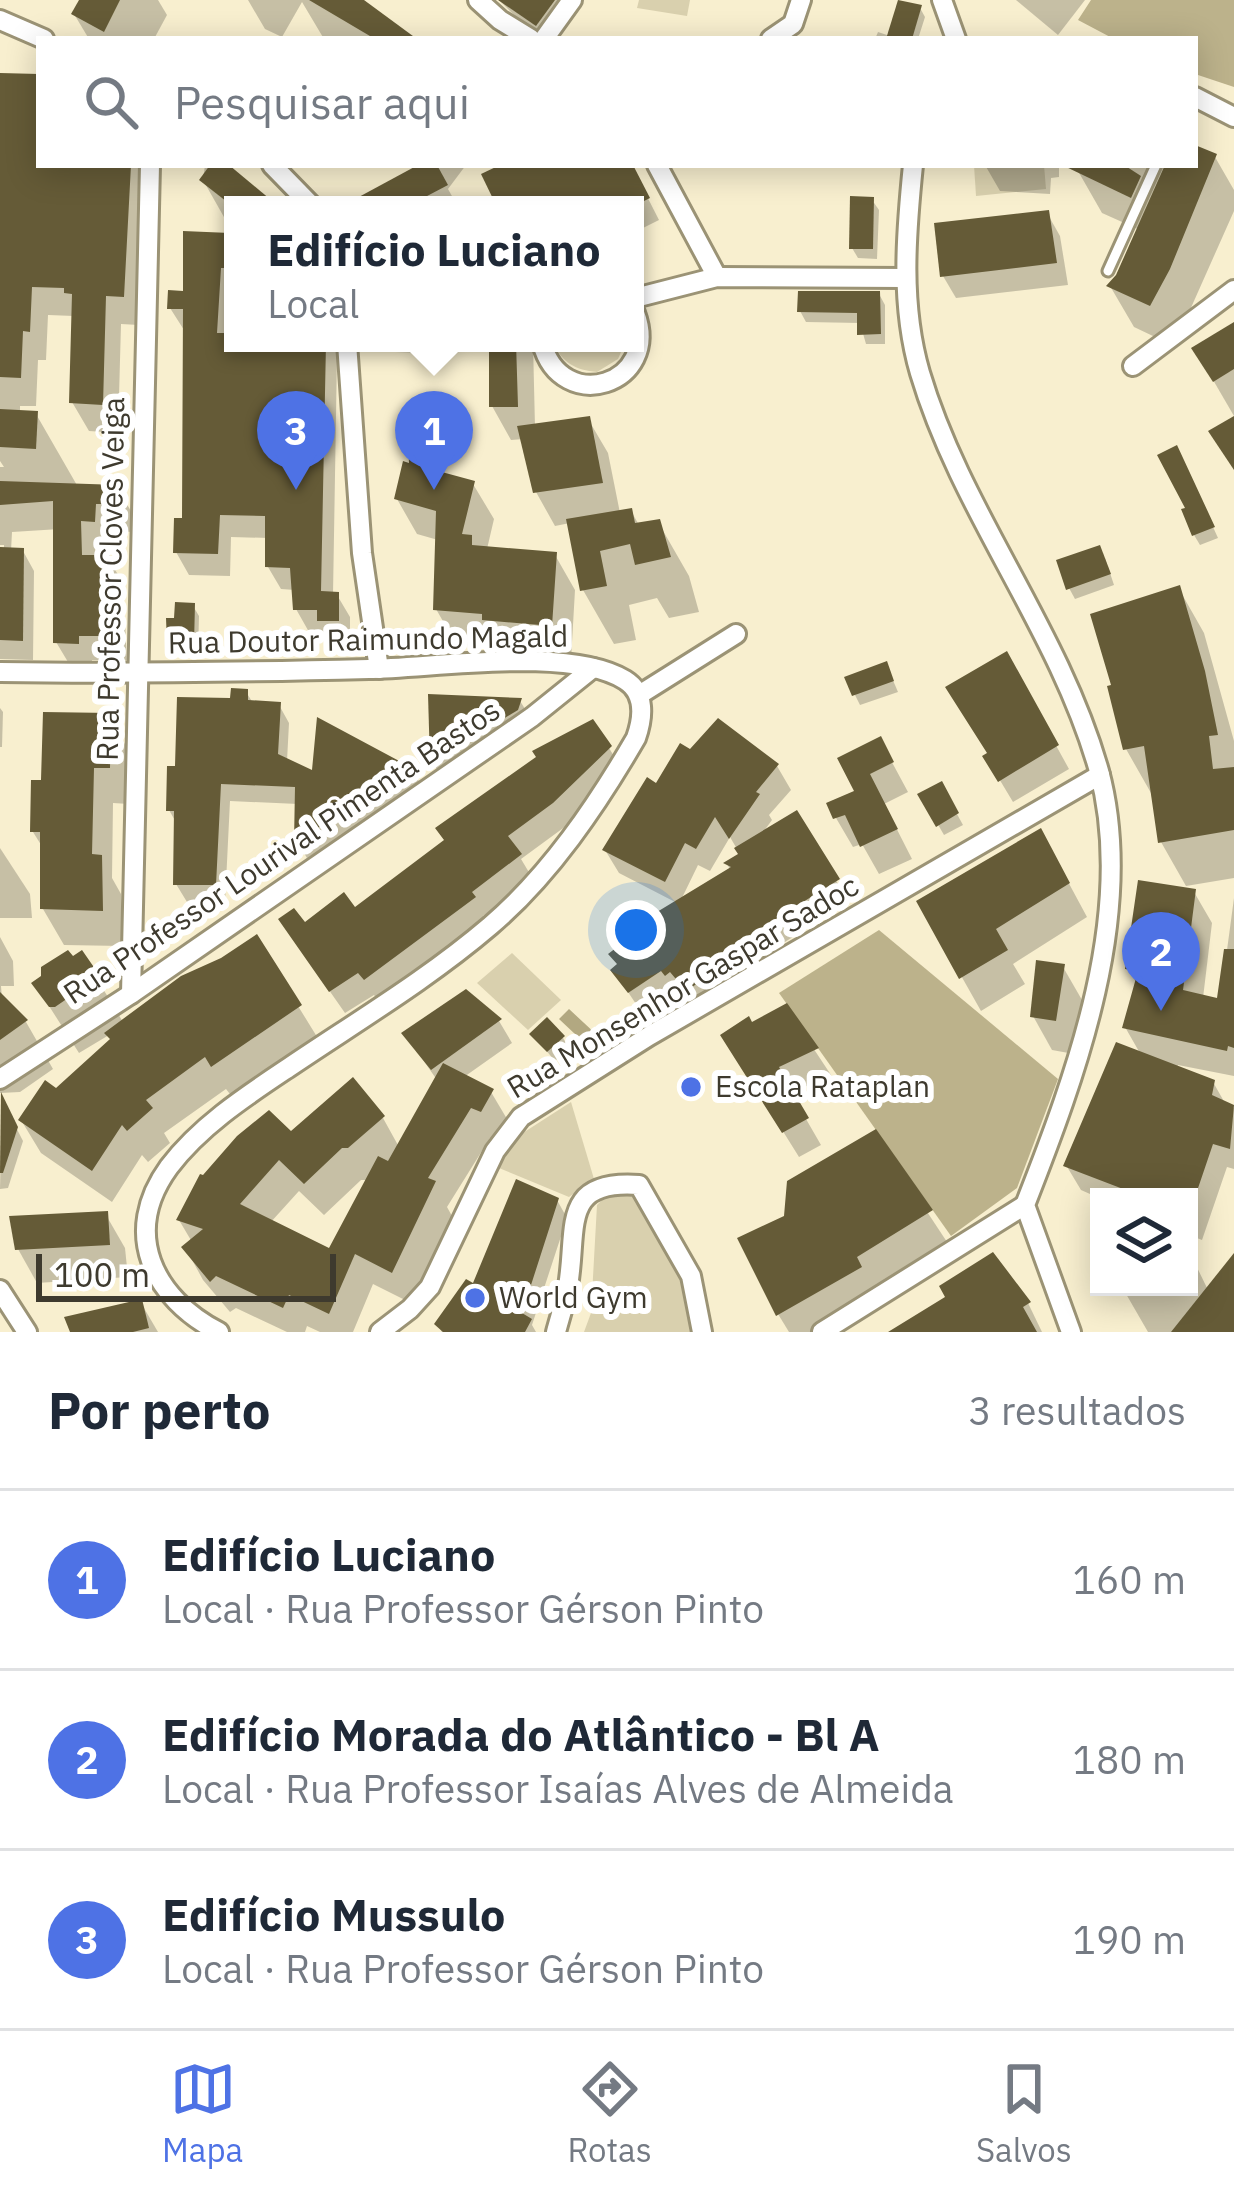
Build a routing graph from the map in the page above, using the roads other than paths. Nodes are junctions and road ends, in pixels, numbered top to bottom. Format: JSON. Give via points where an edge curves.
{"nodes":[{"id":1,"x":478,"y":0,"type":"edge"},
{"id":2,"x":572,"y":0,"type":"edge"},
{"id":3,"x":801,"y":0,"type":"edge"},
{"id":4,"x":941,"y":0,"type":"edge"},
{"id":5,"x":0,"y":20,"type":"edge"},
{"id":6,"x":37,"y":36,"type":"edge"},
{"id":7,"x":526,"y":36,"type":"edge"},
{"id":8,"x":546,"y":36,"type":"edge"},
{"id":9,"x":776,"y":36,"type":"edge"},
{"id":10,"x":955,"y":36,"type":"edge"},
{"id":11,"x":1198,"y":99,"type":"edge"},
{"id":12,"x":1234,"y":117,"type":"edge"},
{"id":13,"x":150,"y":168,"type":"edge"},
{"id":14,"x":275,"y":168,"type":"edge"},
{"id":15,"x":659,"y":168,"type":"edge"},
{"id":16,"x":914,"y":168,"type":"edge"},
{"id":17,"x":1155,"y":168,"type":"edge"},
{"id":18,"x":302,"y":196,"type":"edge"},
{"id":19,"x":1108,"y":271,"type":"dead end"},
{"id":20,"x":716,"y":277,"type":"junction"},
{"id":21,"x":904,"y":278,"type":"junction"},
{"id":22,"x":1234,"y":290,"type":"edge"},
{"id":23,"x":644,"y":296,"type":"edge"},
{"id":24,"x":348,"y":352,"type":"edge"},
{"id":25,"x":546,"y":352,"type":"edge"},
{"id":26,"x":637,"y":352,"type":"edge"},
{"id":27,"x":1133,"y":366,"type":"dead end"},
{"id":28,"x":736,"y":634,"type":"dead end"},
{"id":29,"x":593,"y":668,"type":"junction"},
{"id":30,"x":379,"y":669,"type":"junction"},
{"id":31,"x":0,"y":672,"type":"edge"},
{"id":32,"x":140,"y":674,"type":"junction"},
{"id":33,"x":639,"y":695,"type":"junction"},
{"id":34,"x":1100,"y":775,"type":"junction"},
{"id":35,"x":131,"y":994,"type":"junction"},
{"id":36,"x":0,"y":1079,"type":"edge"},
{"id":37,"x":1025,"y":1205,"type":"junction"},
{"id":38,"x":0,"y":1290,"type":"edge"},
{"id":39,"x":27,"y":1332,"type":"edge"},
{"id":40,"x":219,"y":1332,"type":"edge"},
{"id":41,"x":380,"y":1332,"type":"edge"},
{"id":42,"x":556,"y":1332,"type":"edge"},
{"id":43,"x":702,"y":1332,"type":"edge"},
{"id":44,"x":822,"y":1332,"type":"edge"},
{"id":45,"x":1071,"y":1332,"type":"edge"}],
"edges":[{"from":1,"to":7,"type":"street"},
{"from":2,"to":8,"type":"street"},
{"from":3,"to":9,"type":"street","via":[[794,25]]},
{"from":4,"to":10,"type":"street"},
{"from":5,"to":6,"type":"street"},
{"from":11,"to":12,"type":"street"},
{"from":13,"to":32,"type":"street","name":"Rua Professor Cloves Veiga"},
{"from":14,"to":18,"type":"street"},
{"from":15,"to":20,"type":"street"},
{"from":16,"to":21,"type":"street"},
{"from":17,"to":19,"type":"lane"},
{"from":20,"to":21,"type":"street"},
{"from":20,"to":23,"type":"street"},
{"from":21,"to":34,"type":"street","via":[[919,371],[959,476],[1069,685]]},
{"from":22,"to":27,"type":"street"},
{"from":24,"to":30,"type":"street"},
{"from":25,"to":26,"type":"street","via":[[569,380],[603,384]]},
{"from":28,"to":33,"type":"street"},
{"from":29,"to":30,"type":"street","name":"Rua Doutor Raimundo Magald","via":[[525,662]]},
{"from":29,"to":33,"type":"street","via":[[623,678]]},
{"from":29,"to":35,"type":"street","name":"Rua Professor Lourival Pimenta Bastos"},
{"from":30,"to":32,"type":"street","name":"Rua Doutor Raimundo Magald"},
{"from":31,"to":32,"type":"street","name":"Rua Doutor Raimundo Magald"},
{"from":32,"to":35,"type":"street","name":"Rua Professor Cloves Veiga"},
{"from":33,"to":40,"type":"street","via":[[636,738],[532,886],[441,964],[239,1101],[167,1169],[145,1229],[149,1261],[167,1294]]},
{"from":34,"to":37,"type":"street","via":[[1108,847],[1102,964],[1061,1113]]},
{"from":34,"to":41,"type":"street","name":"Rua Monsenhor Gaspar Sadoc","via":[[521,1117],[495,1151],[430,1286]]},
{"from":35,"to":36,"type":"street","name":"Rua Professor Lourival Pimenta Bastos"},
{"from":37,"to":44,"type":"street"},
{"from":37,"to":45,"type":"street"},
{"from":38,"to":39,"type":"street"},
{"from":42,"to":43,"type":"street","via":[[576,1210],[595,1189],[614,1183],[639,1185],[664,1224],[692,1276]]}]}
